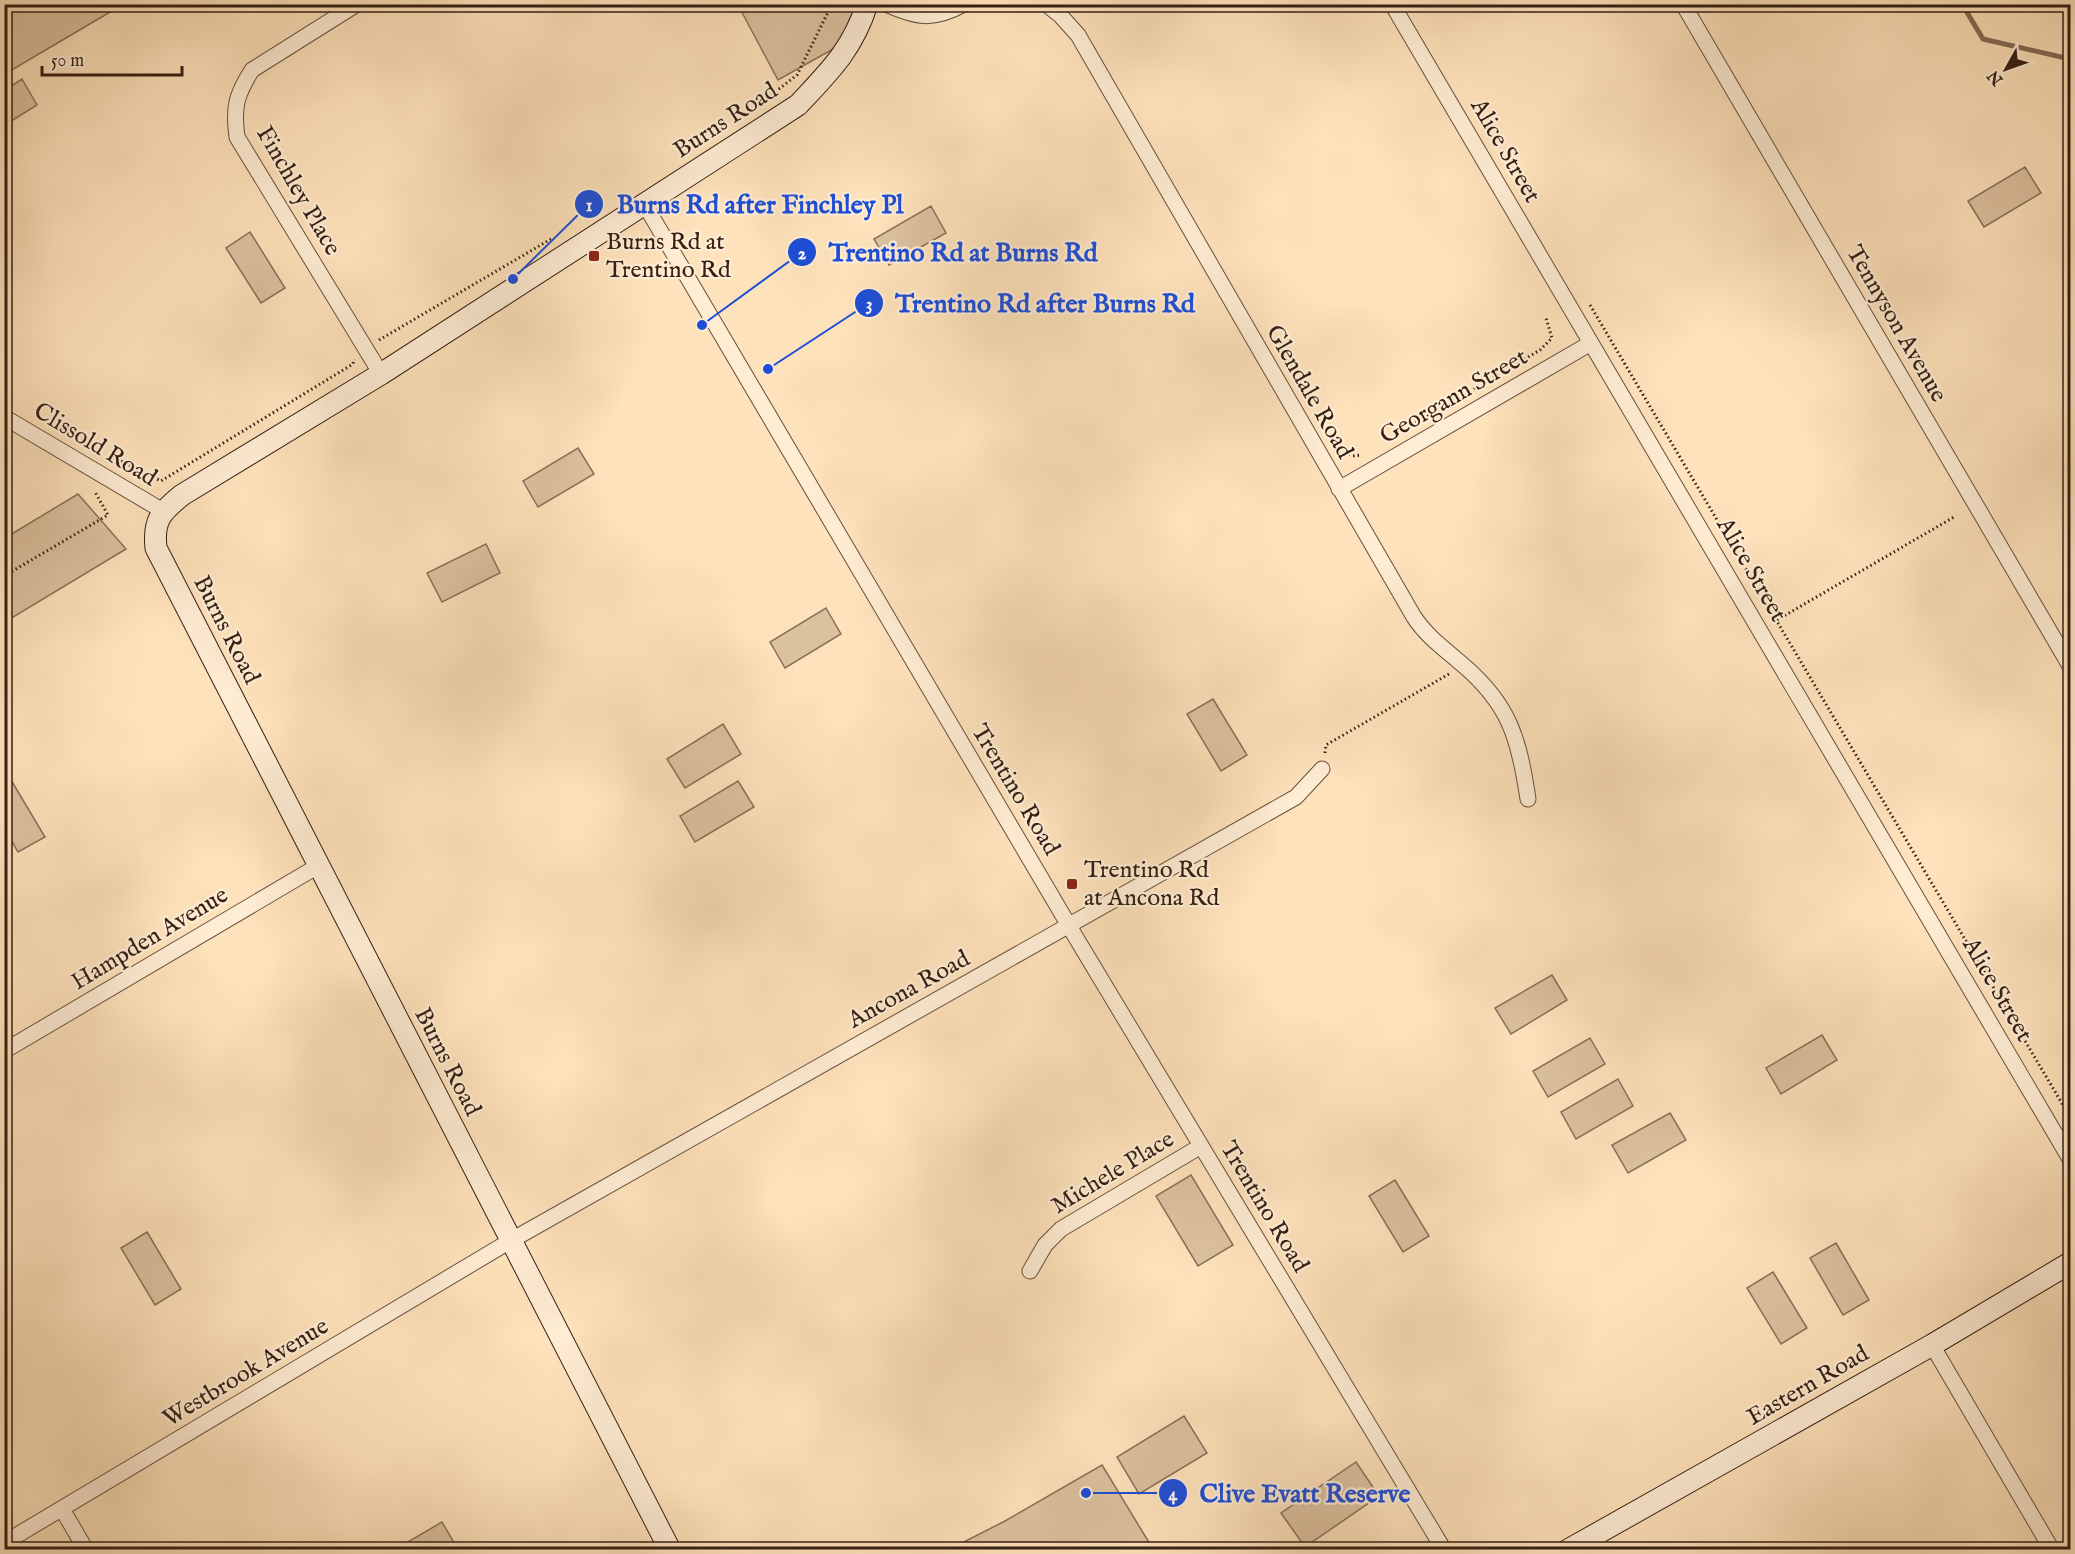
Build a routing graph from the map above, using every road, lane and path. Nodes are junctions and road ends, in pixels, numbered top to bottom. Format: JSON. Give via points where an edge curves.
{"nodes":[{"id":1,"x":357,"y":4,"type":"edge"},
{"id":2,"x":832,"y":4,"type":"edge"},
{"id":3,"x":867,"y":4,"type":"edge"},
{"id":4,"x":886,"y":4,"type":"edge"},
{"id":5,"x":964,"y":4,"type":"edge"},
{"id":6,"x":1046,"y":4,"type":"edge"},
{"id":7,"x":1392,"y":4,"type":"edge"},
{"id":8,"x":1683,"y":4,"type":"edge"},
{"id":9,"x":756,"y":106,"type":"dead end"},
{"id":10,"x":645,"y":205,"type":"junction"},
{"id":11,"x":561,"y":233,"type":"dead end"},
{"id":12,"x":1587,"y":302,"type":"dead end"},
{"id":13,"x":1546,"y":318,"type":"dead end"},
{"id":14,"x":1591,"y":343,"type":"junction"},
{"id":15,"x":365,"y":346,"type":"junction"},
{"id":16,"x":381,"y":374,"type":"junction"},
{"id":17,"x":4,"y":417,"type":"edge"},
{"id":18,"x":1401,"y":432,"type":"dead end"},
{"id":19,"x":1371,"y":449,"type":"dead end"},
{"id":20,"x":1345,"y":452,"type":"dead end"},
{"id":21,"x":115,"y":463,"type":"dead end"},
{"id":22,"x":1339,"y":489,"type":"junction"},
{"id":23,"x":95,"y":492,"type":"dead end"},
{"id":24,"x":163,"y":511,"type":"junction"},
{"id":25,"x":1954,"y":517,"type":"dead end"},
{"id":26,"x":4,"y":576,"type":"edge"},
{"id":27,"x":1778,"y":620,"type":"junction"},
{"id":28,"x":1464,"y":665,"type":"junction"},
{"id":29,"x":2070,"y":666,"type":"edge"},
{"id":30,"x":1322,"y":769,"type":"joint"},
{"id":31,"x":1528,"y":799,"type":"dead end"},
{"id":32,"x":318,"y":866,"type":"junction"},
{"id":33,"x":1069,"y":925,"type":"junction"},
{"id":34,"x":4,"y":1051,"type":"edge"},
{"id":35,"x":2070,"y":1117,"type":"edge"},
{"id":36,"x":1201,"y":1146,"type":"junction"},
{"id":37,"x":2070,"y":1159,"type":"edge"},
{"id":38,"x":510,"y":1241,"type":"junction"},
{"id":39,"x":2070,"y":1263,"type":"edge"},
{"id":40,"x":1030,"y":1271,"type":"dead end"},
{"id":41,"x":1932,"y":1345,"type":"junction"},
{"id":42,"x":62,"y":1509,"type":"junction"},
{"id":43,"x":4,"y":1543,"type":"edge"},
{"id":44,"x":86,"y":1550,"type":"edge"},
{"id":45,"x":670,"y":1550,"type":"edge"},
{"id":46,"x":1444,"y":1550,"type":"edge"},
{"id":47,"x":1568,"y":1550,"type":"edge"},
{"id":48,"x":2052,"y":1550,"type":"edge"}],
"edges":[{"from":1,"to":15,"type":"street","name":"Finchley Place","via":[[252,70],[236,102],[234,118],[237,137]]},
{"from":2,"to":9,"type":"path","via":[[797,75]]},
{"from":3,"to":10,"type":"main road","name":"Burns Road","via":[[843,56],[798,105]]},
{"from":4,"to":5,"type":"street","via":[[916,16],[939,16]]},
{"from":6,"to":22,"type":"street","name":"Glendale Road","via":[[1078,35]]},
{"from":7,"to":14,"type":"street","name":"Alice Street"},
{"from":8,"to":29,"type":"street","name":"Tennyson Avenue"},
{"from":10,"to":16,"type":"main road","name":"Burns Road"},
{"from":10,"to":33,"type":"street","name":"Trentino Road"},
{"from":11,"to":15,"type":"path"},
{"from":12,"to":27,"type":"path"},
{"from":13,"to":18,"type":"path","via":[[1552,338],[1540,350]]},
{"from":14,"to":22,"type":"street","name":"Georgann Street"},
{"from":14,"to":37,"type":"street","name":"Alice Street"},
{"from":15,"to":16,"type":"street","name":"Finchley Place"},
{"from":15,"to":21,"type":"path","via":[[355,353],[353,364],[161,482],[117,459]]},
{"from":16,"to":24,"type":"main road","name":"Burns Road","via":[[182,495]]},
{"from":17,"to":24,"type":"street","name":"Clissold Road"},
{"from":19,"to":20,"type":"path","via":[[1353,456]]},
{"from":22,"to":28,"type":"street","name":"Glendale Road","via":[[1420,626]]},
{"from":23,"to":26,"type":"path","via":[[108,514]]},
{"from":24,"to":32,"type":"main road","name":"Burns Road","via":[[154,535],[156,548]]},
{"from":25,"to":27,"type":"path"},
{"from":27,"to":35,"type":"path"},
{"from":28,"to":30,"type":"path","via":[[1326,745]]},
{"from":28,"to":31,"type":"street","name":"Glendale Road","via":[[1491,692],[1512,729],[1520,748]]},
{"from":30,"to":33,"type":"street","name":"Ancona Road","via":[[1296,797]]},
{"from":32,"to":34,"type":"street","name":"Hampden Avenue"},
{"from":32,"to":38,"type":"main road","name":"Burns Road"},
{"from":33,"to":36,"type":"street","name":"Trentino Road"},
{"from":33,"to":38,"type":"street","name":"Ancona Road"},
{"from":36,"to":40,"type":"street","name":"Michele Place","via":[[1061,1229]]},
{"from":36,"to":46,"type":"street","name":"Trentino Road"},
{"from":38,"to":42,"type":"street","name":"Westbrook Avenue"},
{"from":38,"to":45,"type":"main road","name":"Burns Road"},
{"from":39,"to":41,"type":"main road","name":"Eastern Road"},
{"from":41,"to":47,"type":"main road","name":"Eastern Road"},
{"from":41,"to":48,"type":"street"},
{"from":42,"to":43,"type":"street","name":"Westbrook Avenue"},
{"from":42,"to":44,"type":"street"}]}
